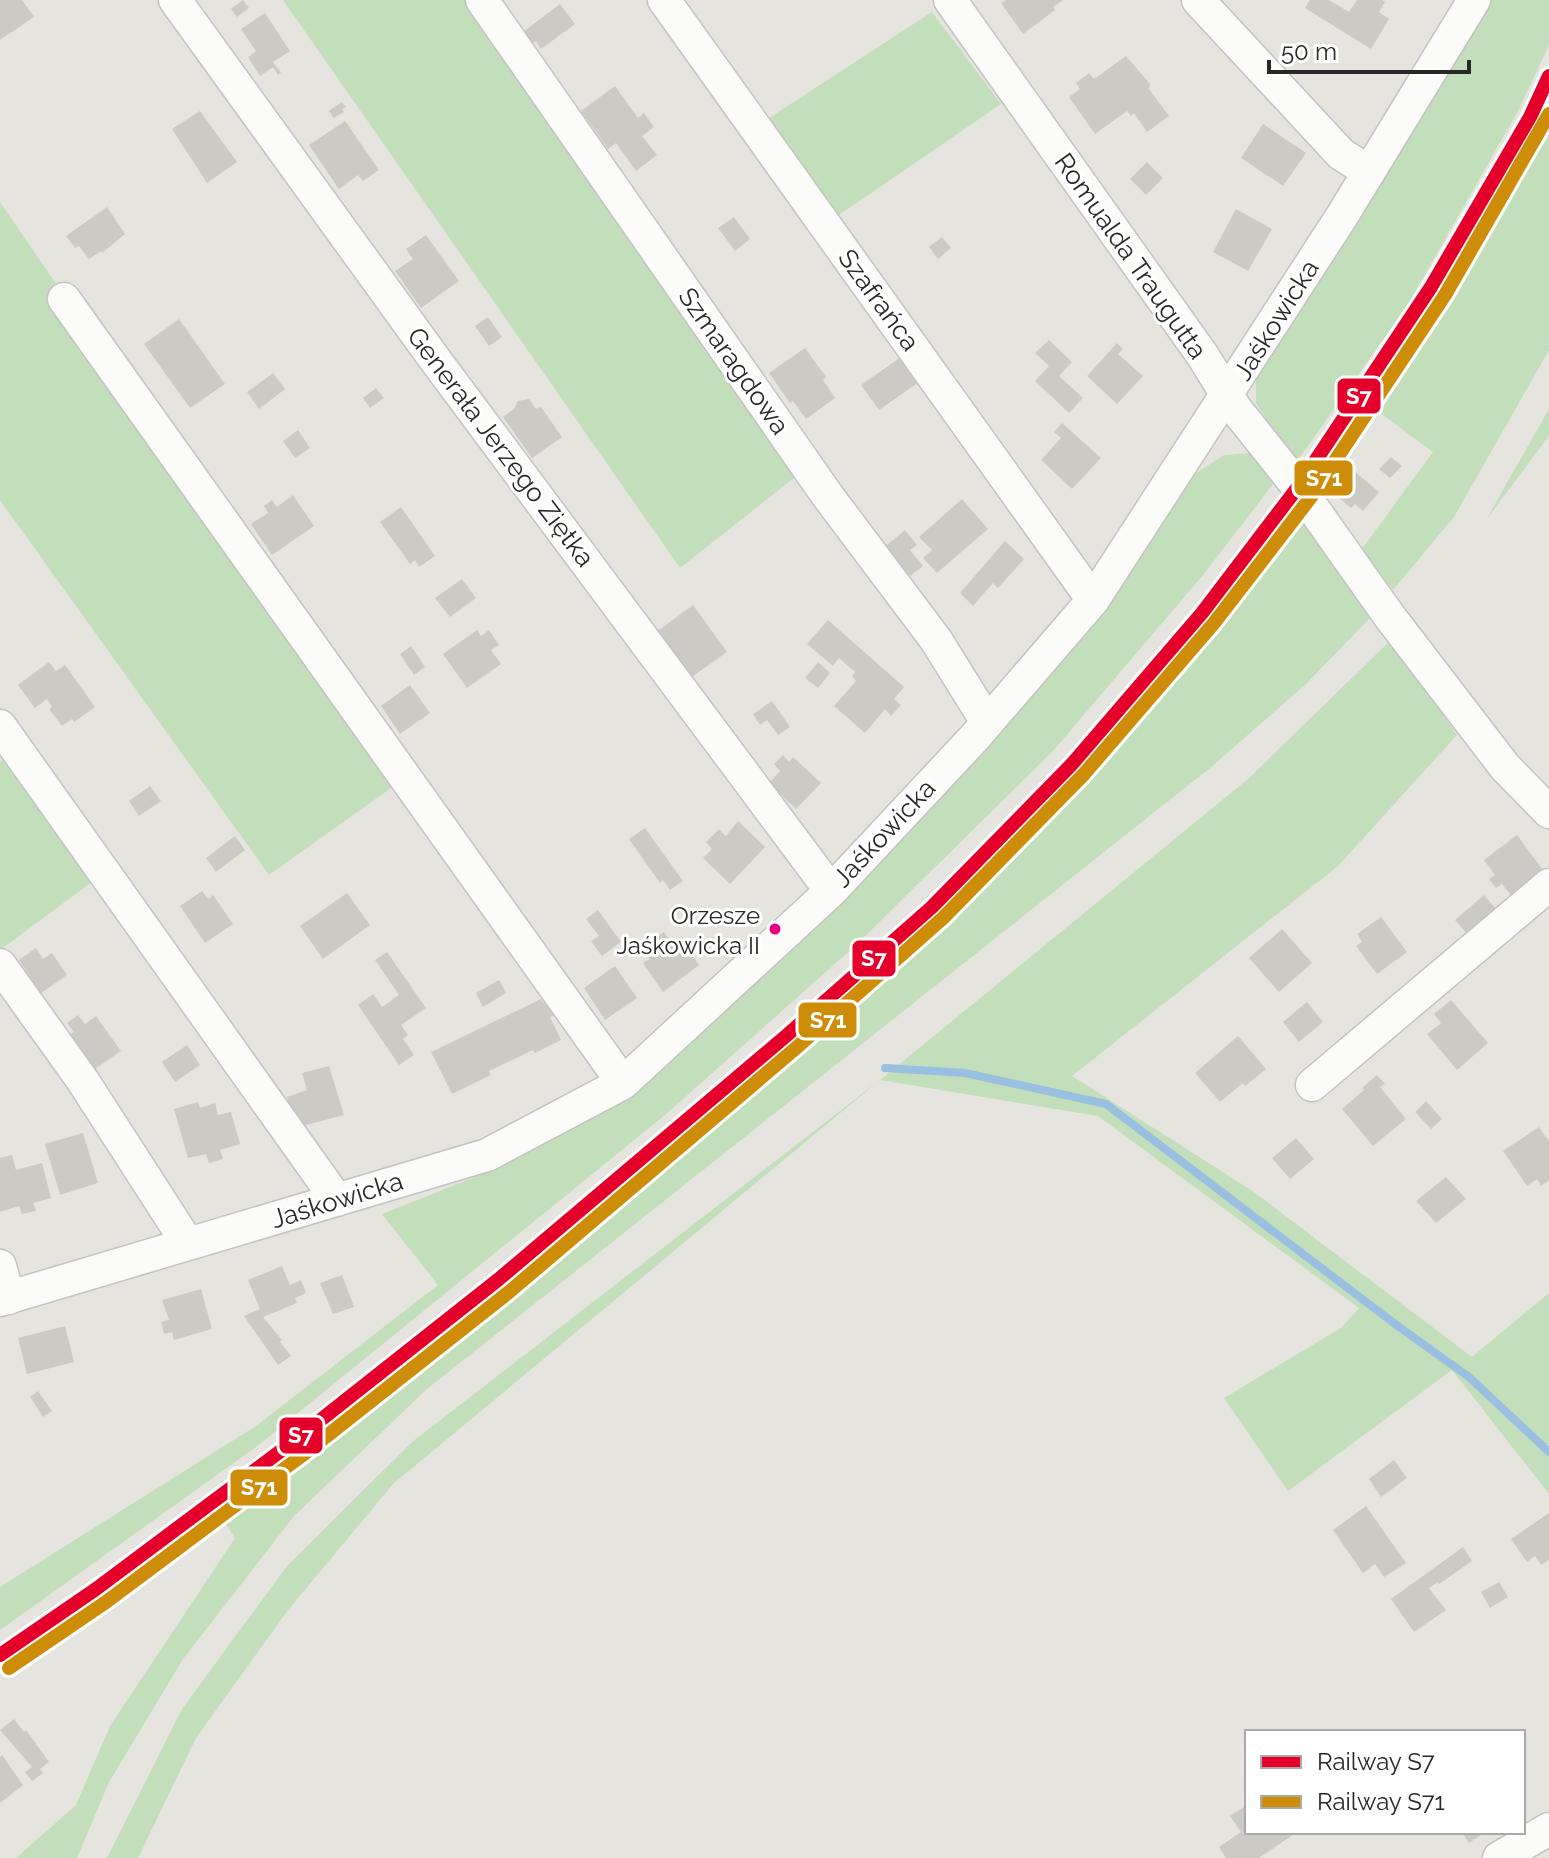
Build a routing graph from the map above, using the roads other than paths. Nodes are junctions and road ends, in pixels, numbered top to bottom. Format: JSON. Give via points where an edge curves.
{"nodes":[{"id":1,"x":175,"y":0,"type":"edge"},
{"id":2,"x":482,"y":0,"type":"edge"},
{"id":3,"x":664,"y":0,"type":"edge"},
{"id":4,"x":950,"y":0,"type":"edge"},
{"id":5,"x":1198,"y":0,"type":"edge"},
{"id":6,"x":1474,"y":0,"type":"edge"},
{"id":7,"x":1369,"y":172,"type":"junction"},
{"id":8,"x":64,"y":299,"type":"dead end"},
{"id":9,"x":1228,"y":395,"type":"junction"},
{"id":10,"x":1093,"y":600,"type":"junction"},
{"id":11,"x":987,"y":722,"type":"junction"},
{"id":12,"x":0,"y":726,"type":"edge"},
{"id":13,"x":1549,"y":812,"type":"edge"},
{"id":14,"x":1549,"y":885,"type":"edge"},
{"id":15,"x":831,"y":891,"type":"junction"},
{"id":16,"x":0,"y":965,"type":"edge"},
{"id":17,"x":623,"y":1083,"type":"junction"},
{"id":18,"x":1312,"y":1085,"type":"dead end"},
{"id":19,"x":337,"y":1200,"type":"junction"},
{"id":20,"x":188,"y":1244,"type":"junction"},
{"id":21,"x":0,"y":1266,"type":"edge"},
{"id":22,"x":4,"y":1299,"type":"edge"},
{"id":23,"x":1549,"y":1829,"type":"edge"},
{"id":24,"x":1516,"y":1853,"type":"edge"}],
"edges":[{"from":1,"to":15,"type":"street","name":"Generała Jerzego Ziętka"},
{"from":2,"to":11,"type":"street","name":"Szmaragdowa","via":[[827,495],[936,640]]},
{"from":3,"to":10,"type":"street","name":"Szafrańca"},
{"from":4,"to":9,"type":"street","name":"Romualda Traugutta"},
{"from":5,"to":7,"type":"street","via":[[1341,154]]},
{"from":6,"to":7,"type":"street","name":"Jaśkowicka"},
{"from":7,"to":9,"type":"street","name":"Jaśkowicka"},
{"from":8,"to":17,"type":"street"},
{"from":9,"to":10,"type":"street","name":"Jaśkowicka"},
{"from":9,"to":13,"type":"street","name":"Romualda Traugutta","via":[[1505,767]]},
{"from":10,"to":11,"type":"street","name":"Jaśkowicka"},
{"from":11,"to":15,"type":"street","name":"Jaśkowicka"},
{"from":12,"to":19,"type":"street"},
{"from":14,"to":18,"type":"street"},
{"from":15,"to":17,"type":"street","name":"Jaśkowicka"},
{"from":16,"to":20,"type":"street","via":[[83,1081]]},
{"from":17,"to":19,"type":"street","name":"Jaśkowicka","via":[[487,1155]]},
{"from":19,"to":20,"type":"street","name":"Jaśkowicka"},
{"from":20,"to":22,"type":"street","name":"Jaśkowicka"},
{"from":21,"to":22,"type":"street"},
{"from":23,"to":24,"type":"street"}]}
